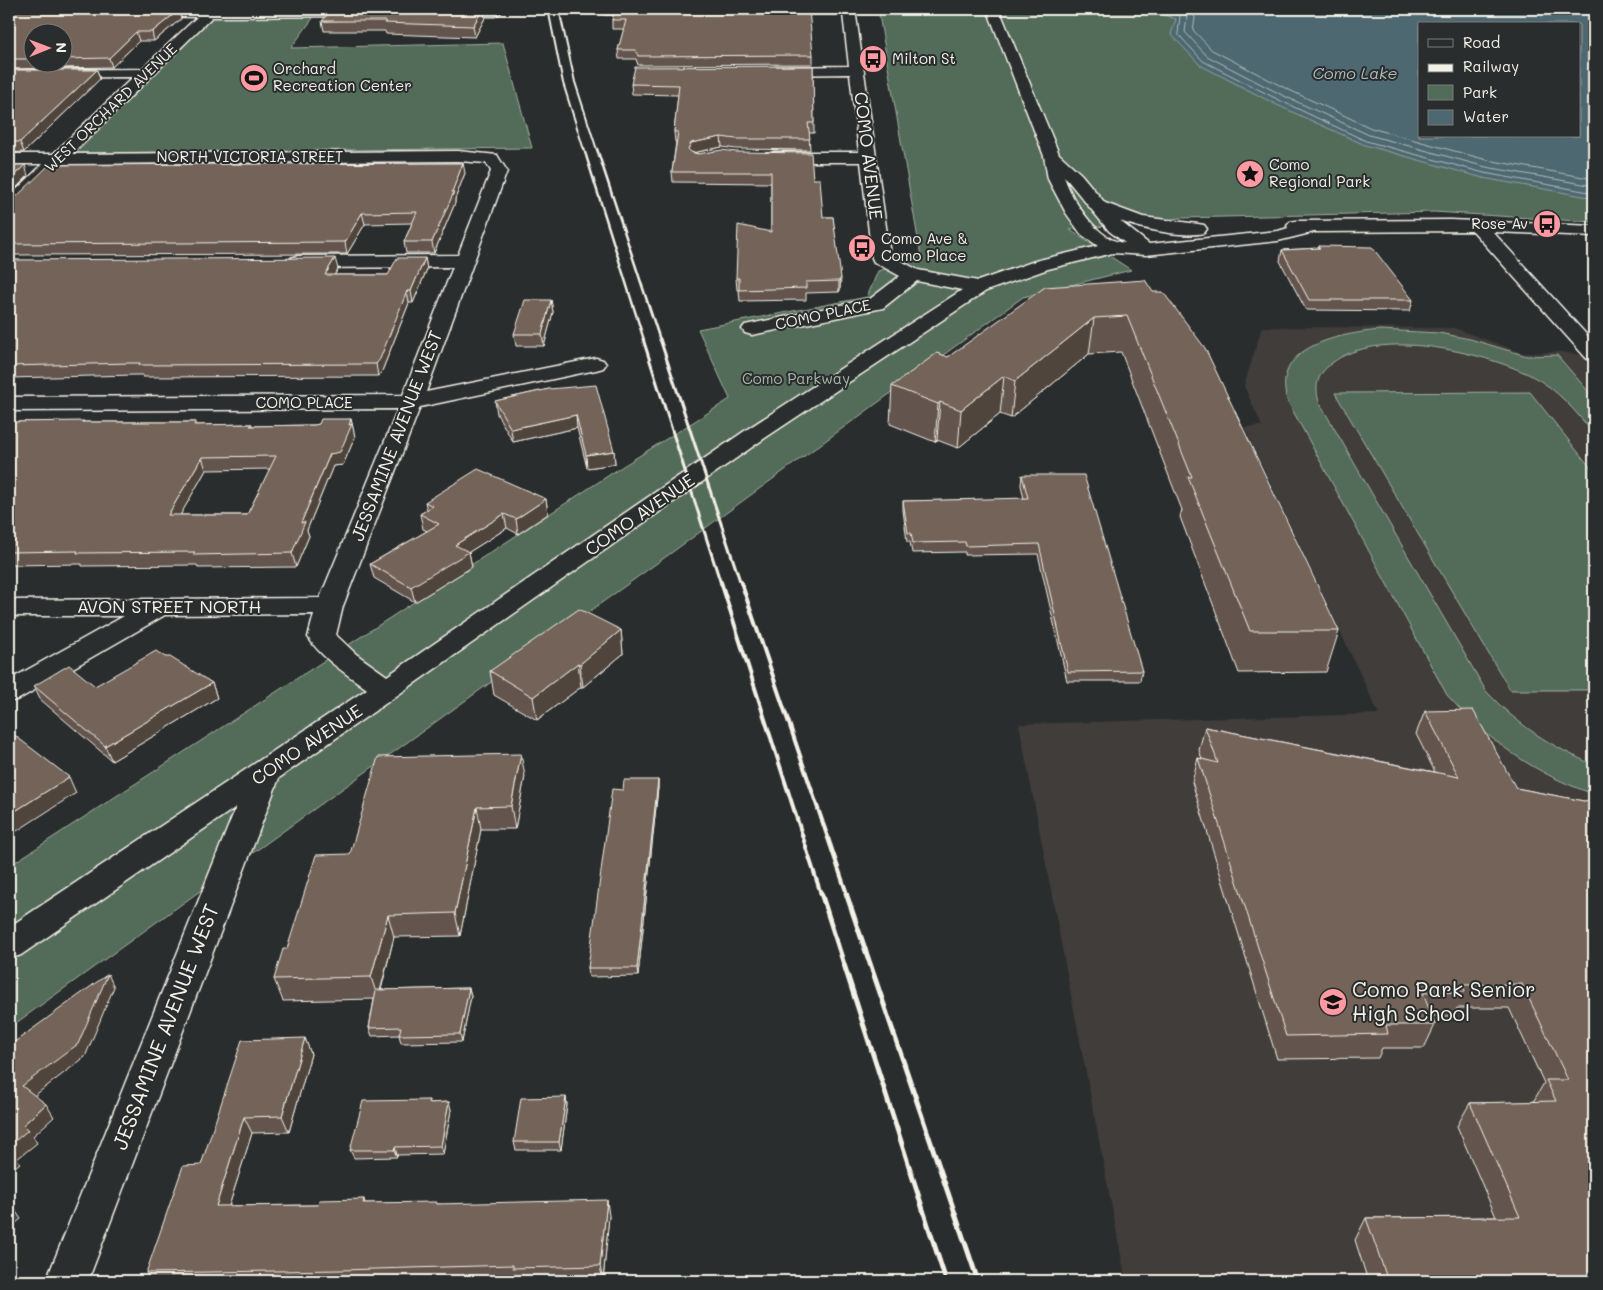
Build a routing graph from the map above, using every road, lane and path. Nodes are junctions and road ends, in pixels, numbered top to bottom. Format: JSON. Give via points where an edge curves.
{"nodes":[{"id":1,"x":849,"y":9,"type":"edge"},
{"id":2,"x":993,"y":9,"type":"edge"},
{"id":3,"x":605,"y":10,"type":"dead end"},
{"id":4,"x":662,"y":10,"type":"edge"},
{"id":5,"x":758,"y":10,"type":"edge"},
{"id":6,"x":210,"y":11,"type":"edge"},
{"id":7,"x":379,"y":12,"type":"edge"},
{"id":8,"x":437,"y":12,"type":"edge"},
{"id":9,"x":495,"y":12,"type":"dead end"},
{"id":10,"x":134,"y":13,"type":"edge"},
{"id":11,"x":764,"y":70,"type":"edge"},
{"id":12,"x":857,"y":70,"type":"junction"},
{"id":13,"x":147,"y":73,"type":"junction"},
{"id":14,"x":9,"y":74,"type":"edge"},
{"id":15,"x":1052,"y":156,"type":"junction"},
{"id":16,"x":754,"y":157,"type":"edge"},
{"id":17,"x":868,"y":157,"type":"junction"},
{"id":18,"x":59,"y":158,"type":"junction"},
{"id":19,"x":491,"y":158,"type":"joint"},
{"id":20,"x":9,"y":159,"type":"edge"},
{"id":21,"x":1094,"y":200,"type":"junction"},
{"id":22,"x":9,"y":206,"type":"edge"},
{"id":23,"x":1478,"y":226,"type":"junction"},
{"id":24,"x":1313,"y":227,"type":"junction"},
{"id":25,"x":1198,"y":229,"type":"junction"},
{"id":26,"x":1594,"y":231,"type":"edge"},
{"id":27,"x":1121,"y":243,"type":"junction"},
{"id":28,"x":463,"y":261,"type":"junction"},
{"id":29,"x":276,"y":262,"type":"edge"},
{"id":30,"x":913,"y":275,"type":"junction"},
{"id":31,"x":979,"y":287,"type":"junction"},
{"id":32,"x":752,"y":329,"type":"dead end"},
{"id":33,"x":1594,"y":355,"type":"edge"},
{"id":34,"x":596,"y":364,"type":"dead end"},
{"id":35,"x":410,"y":402,"type":"junction"},
{"id":36,"x":9,"y":404,"type":"edge"},
{"id":37,"x":330,"y":606,"type":"junction"},
{"id":38,"x":160,"y":607,"type":"junction"},
{"id":39,"x":9,"y":608,"type":"edge"},
{"id":40,"x":387,"y":690,"type":"junction"},
{"id":41,"x":9,"y":692,"type":"edge"},
{"id":42,"x":265,"y":774,"type":"junction"},
{"id":43,"x":9,"y":945,"type":"edge"},
{"id":44,"x":67,"y":1281,"type":"edge"}],
"edges":[{"from":1,"to":5,"type":"street"},
{"from":1,"to":12,"type":"street","name":"COMO AVENUE"},
{"from":2,"to":15,"type":"street"},
{"from":3,"to":4,"type":"street"},
{"from":6,"to":7,"type":"street"},
{"from":6,"to":10,"type":"street"},
{"from":6,"to":13,"type":"street","name":"WEST ORCHARD AVENUE"},
{"from":8,"to":9,"type":"street"},
{"from":11,"to":12,"type":"street"},
{"from":12,"to":17,"type":"street","name":"COMO AVENUE"},
{"from":13,"to":14,"type":"street"},
{"from":13,"to":18,"type":"street","name":"WEST ORCHARD AVENUE"},
{"from":15,"to":21,"type":"street"},
{"from":15,"to":27,"type":"street","via":[[1056,179],[1087,230]]},
{"from":16,"to":17,"type":"street"},
{"from":17,"to":30,"type":"street","name":"COMO AVENUE","via":[[881,258]]},
{"from":18,"to":19,"type":"street","name":"NORTH VICTORIA STREET"},
{"from":18,"to":20,"type":"street","name":"NORTH VICTORIA STREET"},
{"from":18,"to":22,"type":"street","name":"WEST ORCHARD AVENUE"},
{"from":19,"to":28,"type":"street","name":"JESSAMINE AVENUE WEST","via":[[499,170]]},
{"from":21,"to":25,"type":"street","via":[[1137,222]]},
{"from":21,"to":27,"type":"street","via":[[1115,227]]},
{"from":23,"to":24,"type":"street"},
{"from":23,"to":26,"type":"street"},
{"from":23,"to":33,"type":"street"},
{"from":24,"to":25,"type":"street","via":[[1271,223]]},
{"from":24,"to":27,"type":"street","via":[[1278,236],[1146,250]]},
{"from":25,"to":27,"type":"street","via":[[1165,232]]},
{"from":27,"to":31,"type":"street"},
{"from":28,"to":29,"type":"street"},
{"from":28,"to":35,"type":"street","name":"JESSAMINE AVENUE WEST"},
{"from":30,"to":31,"type":"street","name":"COMO AVENUE"},
{"from":30,"to":32,"type":"street","name":"COMO PLACE","via":[[876,304]]},
{"from":31,"to":40,"type":"street","name":"COMO AVENUE","via":[[757,433]]},
{"from":34,"to":35,"type":"street","name":"COMO PLACE"},
{"from":35,"to":36,"type":"street","name":"COMO PLACE"},
{"from":35,"to":37,"type":"street","name":"JESSAMINE AVENUE WEST"},
{"from":37,"to":38,"type":"street","name":"AVON STREET NORTH"},
{"from":37,"to":40,"type":"street","name":"JESSAMINE AVENUE WEST","via":[[322,638]]},
{"from":38,"to":39,"type":"street","name":"AVON STREET NORTH"},
{"from":38,"to":41,"type":"street"},
{"from":40,"to":42,"type":"street","name":"COMO AVENUE"},
{"from":42,"to":43,"type":"street","name":"COMO AVENUE"},
{"from":42,"to":44,"type":"street","name":"JESSAMINE AVENUE WEST"}]}
